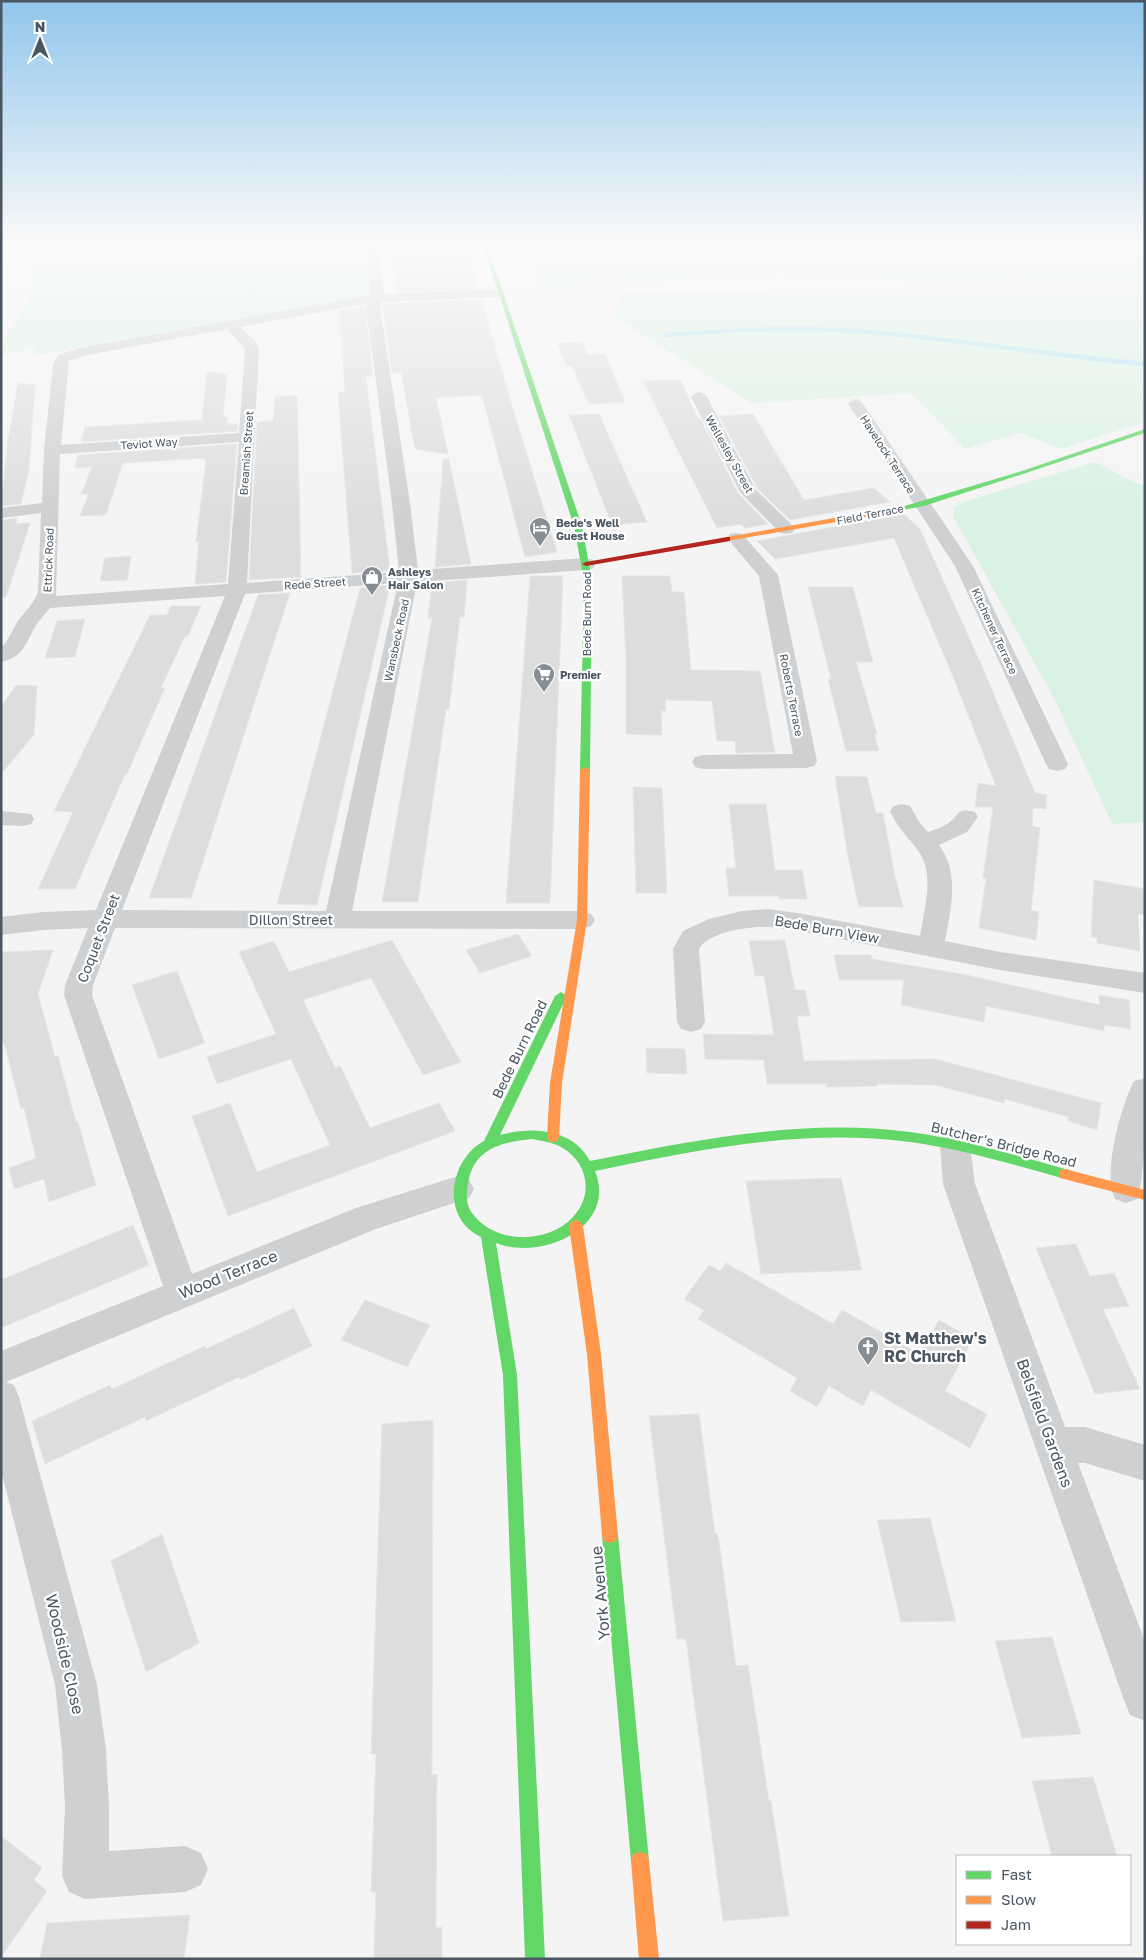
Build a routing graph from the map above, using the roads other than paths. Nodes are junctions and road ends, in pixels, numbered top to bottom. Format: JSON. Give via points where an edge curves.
{"nodes":[{"id":1,"x":163,"y":336,"type":"edge"},
{"id":2,"x":242,"y":336,"type":"edge"},
{"id":3,"x":377,"y":336,"type":"edge"},
{"id":4,"x":515,"y":336,"type":"edge"},
{"id":5,"x":699,"y":397,"type":"dead end"},
{"id":6,"x":856,"y":404,"type":"dead end"},
{"id":7,"x":1145,"y":431,"type":"edge"},
{"id":8,"x":247,"y":437,"type":"junction"},
{"id":9,"x":52,"y":450,"type":"junction"},
{"id":10,"x":921,"y":504,"type":"junction"},
{"id":11,"x":50,"y":507,"type":"junction"},
{"id":12,"x":1,"y":513,"type":"edge"},
{"id":13,"x":786,"y":530,"type":"junction"},
{"id":14,"x":736,"y":538,"type":"junction"},
{"id":15,"x":586,"y":564,"type":"junction"},
{"id":16,"x":409,"y":576,"type":"junction"},
{"id":17,"x":237,"y":589,"type":"junction"},
{"id":18,"x":44,"y":603,"type":"junction"},
{"id":19,"x":3,"y":661,"type":"edge"},
{"id":20,"x":703,"y":762,"type":"dead end"},
{"id":21,"x":1057,"y":764,"type":"dead end"},
{"id":22,"x":902,"y":811,"type":"dead end"},
{"id":23,"x":966,"y":817,"type":"dead end"},
{"id":24,"x":924,"y":842,"type":"junction"},
{"id":25,"x":104,"y":919,"type":"junction"},
{"id":26,"x":337,"y":919,"type":"junction"},
{"id":27,"x":582,"y":920,"type":"junction"},
{"id":28,"x":1,"y":926,"type":"edge"},
{"id":29,"x":932,"y":947,"type":"junction"},
{"id":30,"x":574,"y":968,"type":"junction"},
{"id":31,"x":1145,"y":983,"type":"edge"},
{"id":32,"x":691,"y":1022,"type":"dead end"},
{"id":33,"x":1145,"y":1090,"type":"edge"},
{"id":34,"x":553,"y":1137,"type":"junction"},
{"id":35,"x":490,"y":1142,"type":"junction"},
{"id":36,"x":955,"y":1145,"type":"junction"},
{"id":37,"x":588,"y":1167,"type":"junction"},
{"id":38,"x":458,"y":1189,"type":"junction"},
{"id":39,"x":1135,"y":1193,"type":"edge"},
{"id":40,"x":576,"y":1226,"type":"junction"},
{"id":41,"x":488,"y":1236,"type":"junction"},
{"id":42,"x":182,"y":1293,"type":"junction"},
{"id":43,"x":1,"y":1368,"type":"edge"},
{"id":44,"x":1,"y":1397,"type":"edge"},
{"id":45,"x":1053,"y":1445,"type":"junction"},
{"id":46,"x":1145,"y":1464,"type":"edge"},
{"id":47,"x":1145,"y":1700,"type":"edge"},
{"id":48,"x":185,"y":1869,"type":"dead end"},
{"id":49,"x":535,"y":1959,"type":"edge"},
{"id":50,"x":649,"y":1959,"type":"edge"}],
"edges":[{"from":1,"to":9,"type":"street","name":"Ettrick Road","via":[[63,358]]},
{"from":2,"to":8,"type":"street","name":"Breamish Street","via":[[252,350]]},
{"from":3,"to":16,"type":"street","name":"Wansbeck Road"},
{"from":4,"to":15,"type":"main road","name":"Bede Burn Road","via":[[578,526]]},
{"from":5,"to":13,"type":"street","name":"Wellesley Street","via":[[749,492]]},
{"from":6,"to":10,"type":"street","name":"Havelock Terrace"},
{"from":7,"to":10,"type":"main road","name":"Field Terrace"},
{"from":8,"to":9,"type":"street","name":"Teviot Way"},
{"from":8,"to":17,"type":"street","name":"Breamish Street"},
{"from":9,"to":11,"type":"street","name":"Ettrick Road"},
{"from":10,"to":13,"type":"main road","name":"Field Terrace"},
{"from":10,"to":21,"type":"street","name":"Kitchener Terrace","via":[[964,566]]},
{"from":11,"to":12,"type":"street","name":"Ettrick Road"},
{"from":11,"to":18,"type":"street","name":"Ettrick Road","via":[[48,592]]},
{"from":13,"to":14,"type":"main road","name":"Field Terrace"},
{"from":14,"to":15,"type":"main road","name":"Field Terrace"},
{"from":14,"to":20,"type":"street","name":"Roberts Terrace","via":[[768,575],[806,761]]},
{"from":15,"to":16,"type":"street","name":"Rede Street"},
{"from":15,"to":27,"type":"main road","name":"Bede Burn Road"},
{"from":16,"to":17,"type":"street","name":"Rede Street"},
{"from":16,"to":26,"type":"street","name":"Wansbeck Road"},
{"from":17,"to":18,"type":"street","name":"Rede Street"},
{"from":17,"to":25,"type":"street","name":"Coquet Street"},
{"from":18,"to":19,"type":"street","name":"Ettrick Road"},
{"from":22,"to":24,"type":"street","via":[[909,826]]},
{"from":23,"to":24,"type":"street","via":[[964,824],[957,829]]},
{"from":24,"to":29,"type":"street","via":[[937,858],[941,875]]},
{"from":25,"to":26,"type":"street","name":"Dillon Street"},
{"from":25,"to":28,"type":"street","name":"Dillon Street"},
{"from":25,"to":42,"type":"street","name":"Coquet Street","via":[[78,985],[78,995]]},
{"from":26,"to":27,"type":"street","name":"Dillon Street"},
{"from":27,"to":30,"type":"main road","name":"Bede Burn Road"},
{"from":29,"to":31,"type":"street","name":"Bede Burn View"},
{"from":29,"to":32,"type":"street","name":"Bede Burn View","via":[[767,918],[718,925],[692,936],[686,949]]},
{"from":30,"to":34,"type":"main road","name":"Bede Burn Road","via":[[556,1083]]},
{"from":30,"to":35,"type":"main road","name":"Bede Burn Road"},
{"from":33,"to":39,"type":"street","via":[[1130,1134]]},
{"from":34,"to":35,"type":"main road","via":[[532,1134]]},
{"from":34,"to":37,"type":"main road","via":[[572,1147]]},
{"from":35,"to":38,"type":"main road","via":[[473,1155],[463,1169]]},
{"from":36,"to":37,"type":"main road","name":"Butcher's Bridge Road","via":[[909,1136],[862,1133],[778,1134],[710,1142]]},
{"from":36,"to":39,"type":"main road","name":"Butcher's Bridge Road"},
{"from":36,"to":45,"type":"street","name":"Belsfield Gardens","via":[[959,1184]]},
{"from":37,"to":40,"type":"main road","via":[[594,1183],[592,1202]]},
{"from":38,"to":41,"type":"main road","via":[[462,1208],[470,1222]]},
{"from":38,"to":42,"type":"street","name":"Wood Terrace","via":[[367,1218]]},
{"from":40,"to":41,"type":"main road","via":[[557,1238],[534,1244],[509,1243]]},
{"from":40,"to":50,"type":"main road","name":"York Avenue","via":[[594,1354]]},
{"from":41,"to":49,"type":"main road","via":[[510,1374]]},
{"from":42,"to":43,"type":"street","name":"Wood Terrace"},
{"from":44,"to":48,"type":"street","name":"Woodside Close","via":[[76,1685],[87,1807],[85,1876]]},
{"from":45,"to":46,"type":"street","via":[[1085,1445]]},
{"from":45,"to":47,"type":"street","name":"Belsfield Gardens"}]}
